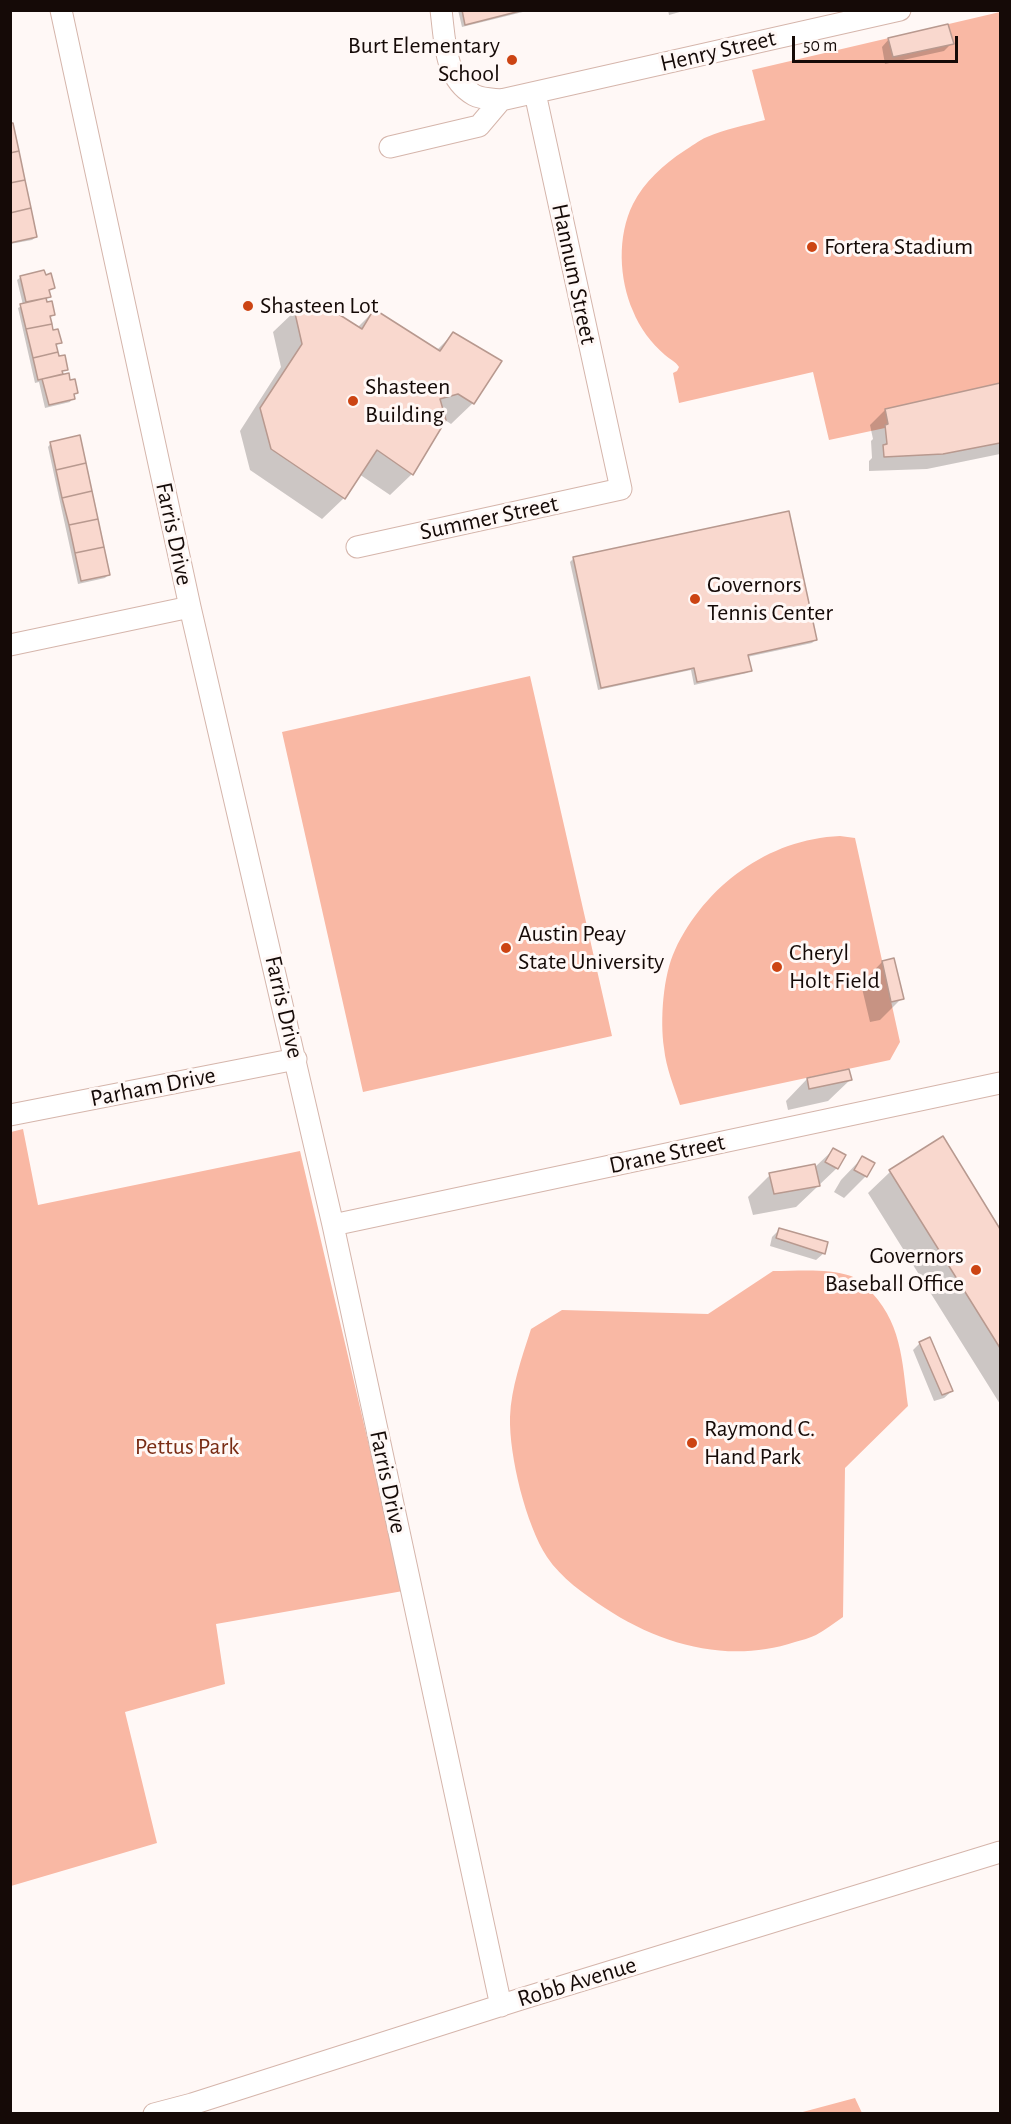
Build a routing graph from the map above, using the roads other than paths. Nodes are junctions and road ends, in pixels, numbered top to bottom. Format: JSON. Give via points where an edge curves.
{"nodes":[{"id":1,"x":61,"y":10,"type":"edge"},
{"id":2,"x":441,"y":10,"type":"edge"},
{"id":3,"x":900,"y":10,"type":"edge"},
{"id":4,"x":826,"y":18,"type":"edge"},
{"id":5,"x":535,"y":93,"type":"junction"},
{"id":6,"x":501,"y":100,"type":"junction"},
{"id":7,"x":390,"y":147,"type":"dead end"},
{"id":8,"x":621,"y":489,"type":"joint"},
{"id":9,"x":357,"y":547,"type":"dead end"},
{"id":10,"x":190,"y":607,"type":"junction"},
{"id":11,"x":10,"y":645,"type":"edge"},
{"id":12,"x":296,"y":1059,"type":"junction"},
{"id":13,"x":1000,"y":1083,"type":"edge"},
{"id":14,"x":10,"y":1115,"type":"edge"},
{"id":15,"x":333,"y":1226,"type":"junction"},
{"id":16,"x":1000,"y":1852,"type":"edge"},
{"id":17,"x":501,"y":2006,"type":"junction"},
{"id":18,"x":193,"y":2109,"type":"edge"},
{"id":19,"x":154,"y":2114,"type":"edge"}],
"edges":[{"from":1,"to":10,"type":"street","name":"Farris Drive"},
{"from":2,"to":6,"type":"street","via":[[448,62],[458,82],[475,96]]},
{"from":3,"to":4,"type":"street","name":"Henry Street"},
{"from":4,"to":5,"type":"street","name":"Henry Street"},
{"from":5,"to":6,"type":"street"},
{"from":5,"to":8,"type":"street","name":"Hannum Street"},
{"from":6,"to":7,"type":"street","via":[[479,126]]},
{"from":8,"to":9,"type":"street","name":"Summer Street"},
{"from":10,"to":11,"type":"street"},
{"from":10,"to":12,"type":"street","name":"Farris Drive"},
{"from":12,"to":14,"type":"street","name":"Parham Drive"},
{"from":12,"to":15,"type":"street","name":"Farris Drive"},
{"from":13,"to":15,"type":"street","name":"Drane Street"},
{"from":15,"to":17,"type":"street","name":"Farris Drive"},
{"from":16,"to":17,"type":"street","name":"Robb Avenue"},
{"from":17,"to":18,"type":"street","name":"Robb Avenue"},
{"from":18,"to":19,"type":"street","name":"Robb Avenue"}]}
